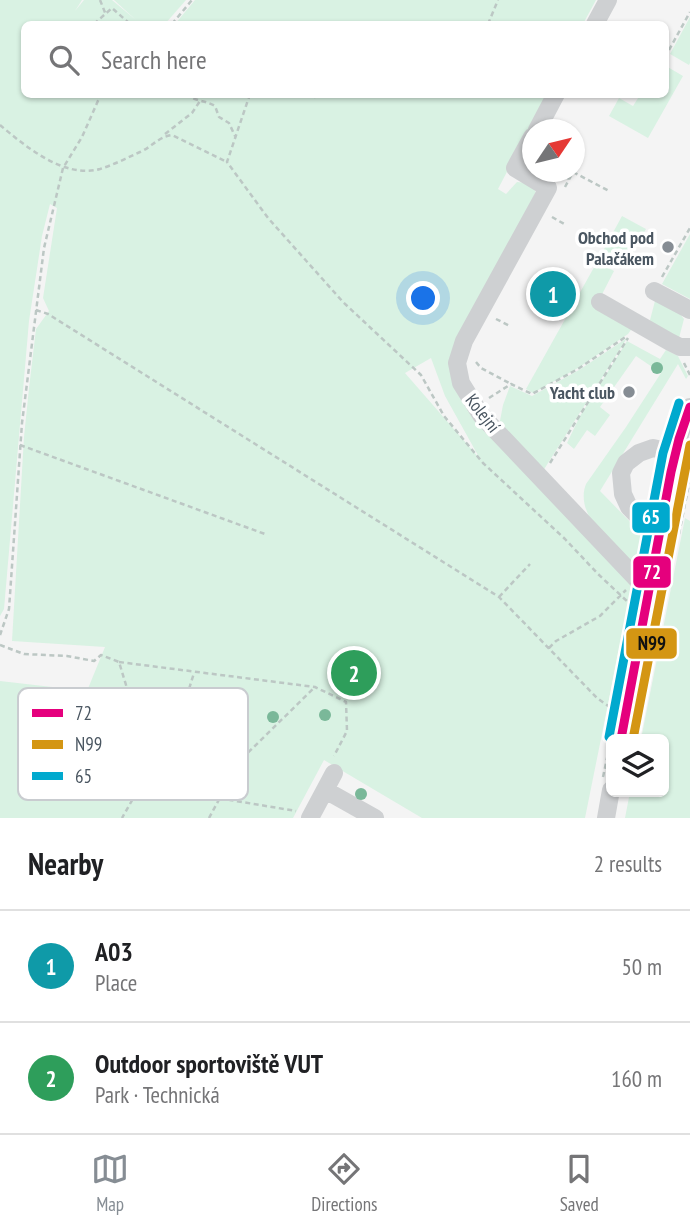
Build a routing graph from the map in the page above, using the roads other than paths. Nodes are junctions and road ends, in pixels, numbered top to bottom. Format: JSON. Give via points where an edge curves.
{"nodes":[{"id":1,"x":608,"y":0,"type":"edge"},
{"id":2,"x":597,"y":21,"type":"edge"},
{"id":3,"x":554,"y":98,"type":"edge"},
{"id":4,"x":543,"y":119,"type":"edge"},
{"id":5,"x":522,"y":156,"type":"edge"},
{"id":6,"x":522,"y":172,"type":"edge"},
{"id":7,"x":538,"y":182,"type":"edge"},
{"id":8,"x":654,"y":291,"type":"dead end"},
{"id":9,"x":600,"y":302,"type":"dead end"},
{"id":10,"x":690,"y":310,"type":"edge"},
{"id":11,"x":690,"y":347,"type":"edge"},
{"id":12,"x":690,"y":407,"type":"edge"},
{"id":13,"x":676,"y":453,"type":"junction"},
{"id":14,"x":660,"y":539,"type":"junction"},
{"id":15,"x":650,"y":593,"type":"junction"},
{"id":16,"x":622,"y":734,"type":"edge"},
{"id":17,"x":331,"y":769,"type":"road end"},
{"id":18,"x":325,"y":790,"type":"junction"},
{"id":19,"x":610,"y":797,"type":"edge"},
{"id":20,"x":306,"y":815,"type":"edge"},
{"id":21,"x":375,"y":818,"type":"edge"},
{"id":22,"x":606,"y":818,"type":"edge"}],
"edges":[{"from":1,"to":2,"type":"street"},
{"from":3,"to":4,"type":"street"},
{"from":5,"to":6,"type":"street","name":"Kolejní","via":[[515,168]]},
{"from":7,"to":15,"type":"street","name":"Kolejní","via":[[548,188],[464,341],[457,363],[461,383],[481,415]]},
{"from":8,"to":10,"type":"street"},
{"from":9,"to":11,"type":"street","via":[[670,342]]},
{"from":12,"to":13,"type":"street"},
{"from":13,"to":14,"type":"street"},
{"from":13,"to":14,"type":"street","via":[[653,447],[626,463],[621,473],[629,507]]},
{"from":14,"to":15,"type":"street"},
{"from":15,"to":16,"type":"street"},
{"from":17,"to":18,"type":"street"},
{"from":18,"to":20,"type":"street"},
{"from":18,"to":21,"type":"street"},
{"from":19,"to":22,"type":"street"}]}
